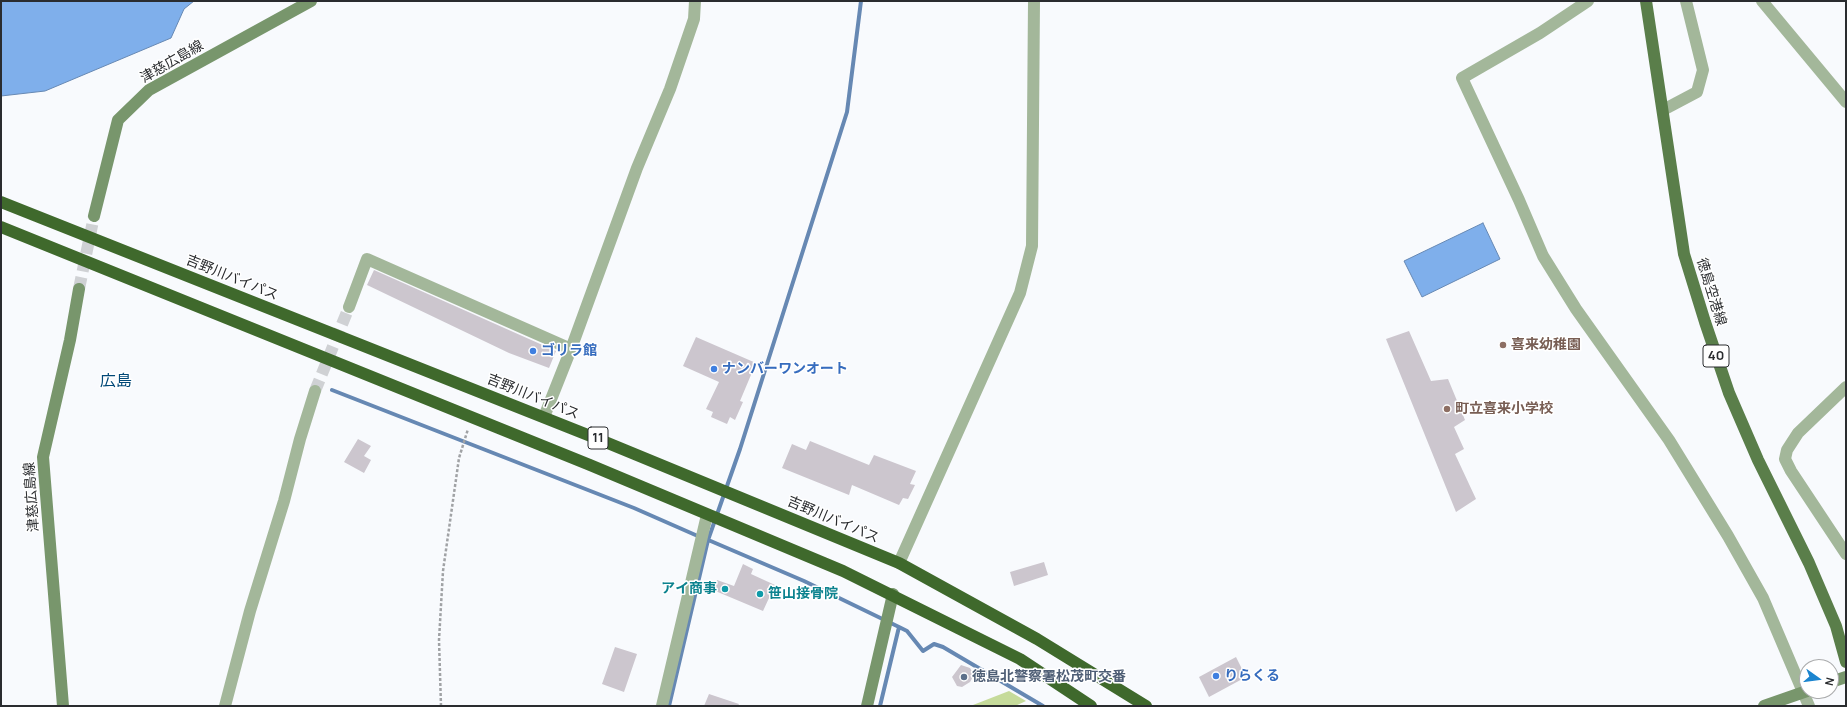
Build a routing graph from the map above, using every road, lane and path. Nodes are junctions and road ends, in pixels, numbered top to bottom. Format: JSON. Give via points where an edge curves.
{"nodes":[{"id":1,"x":311,"y":1,"type":"edge"},
{"id":2,"x":695,"y":1,"type":"edge"},
{"id":3,"x":1034,"y":1,"type":"edge"},
{"id":4,"x":1588,"y":1,"type":"edge"},
{"id":5,"x":1646,"y":1,"type":"edge"},
{"id":6,"x":1686,"y":1,"type":"edge"},
{"id":7,"x":1762,"y":1,"type":"edge"},
{"id":8,"x":1846,"y":102,"type":"edge"},
{"id":9,"x":1663,"y":110,"type":"junction"},
{"id":10,"x":1,"y":202,"type":"edge"},
{"id":11,"x":94,"y":216,"type":"tunnel mouth"},
{"id":12,"x":1,"y":227,"type":"edge"},
{"id":13,"x":80,"y":289,"type":"tunnel mouth"},
{"id":14,"x":349,"y":307,"type":"tunnel mouth"},
{"id":15,"x":571,"y":349,"type":"junction"},
{"id":16,"x":1846,"y":387,"type":"edge"},
{"id":17,"x":315,"y":391,"type":"tunnel mouth"},
{"id":18,"x":544,"y":417,"type":"junction"},
{"id":19,"x":473,"y":419,"type":"junction"},
{"id":20,"x":707,"y":515,"type":"junction"},
{"id":21,"x":1846,"y":554,"type":"edge"},
{"id":22,"x":899,"y":564,"type":"junction"},
{"id":23,"x":892,"y":594,"type":"junction"},
{"id":24,"x":1846,"y":662,"type":"edge"},
{"id":25,"x":1799,"y":678,"type":"edge"},
{"id":26,"x":1799,"y":693,"type":"edge"},
{"id":27,"x":63,"y":706,"type":"edge"},
{"id":28,"x":225,"y":706,"type":"edge"},
{"id":29,"x":441,"y":706,"type":"edge"},
{"id":30,"x":662,"y":706,"type":"edge"},
{"id":31,"x":867,"y":706,"type":"edge"},
{"id":32,"x":1091,"y":706,"type":"edge"},
{"id":33,"x":1146,"y":706,"type":"edge"},
{"id":34,"x":1764,"y":706,"type":"edge"}],
"edges":[{"from":1,"to":11,"type":"main road","name":"津慈広島線","via":[[149,90],[118,120]]},
{"from":2,"to":15,"type":"street","via":[[694,20],[670,88],[637,168]]},
{"from":3,"to":22,"type":"street","via":[[1032,246],[1020,293]]},
{"from":4,"to":25,"type":"street","via":[[1540,33],[1462,78],[1543,256],[1576,309],[1669,440],[1728,536],[1763,598]]},
{"from":5,"to":9,"type":"main road","name":"徳島空港線","number":"40"},
{"from":6,"to":9,"type":"street","via":[[1703,70],[1697,92]]},
{"from":7,"to":8,"type":"street"},
{"from":9,"to":24,"type":"main road","name":"徳島空港線","number":"40","via":[[1684,254],[1704,322],[1729,393],[1758,460],[1812,570],[1836,626]]},
{"from":10,"to":18,"type":"highway","name":"吉野川バイパス","number":"11"},
{"from":12,"to":19,"type":"highway","number":"11"},
{"from":13,"to":27,"type":"main road","name":"津慈広島線","via":[[43,457]]},
{"from":14,"to":15,"type":"street","via":[[367,259]]},
{"from":15,"to":18,"type":"street"},
{"from":16,"to":21,"type":"street","via":[[1798,433],[1786,450],[1785,459]]},
{"from":17,"to":28,"type":"street","via":[[250,611]]},
{"from":18,"to":22,"type":"highway","name":"吉野川バイパス","number":"11"},
{"from":19,"to":20,"type":"highway","number":"11"},
{"from":19,"to":29,"type":"path","via":[[459,458],[443,571],[439,640]]},
{"from":20,"to":23,"type":"highway","number":"11"},
{"from":20,"to":30,"type":"street"},
{"from":22,"to":33,"type":"highway","name":"吉野川バイパス","number":"11","via":[[1037,639]]},
{"from":23,"to":31,"type":"main road"},
{"from":23,"to":32,"type":"highway","number":"11","via":[[1020,659]]},
{"from":26,"to":34,"type":"main road"}]}
